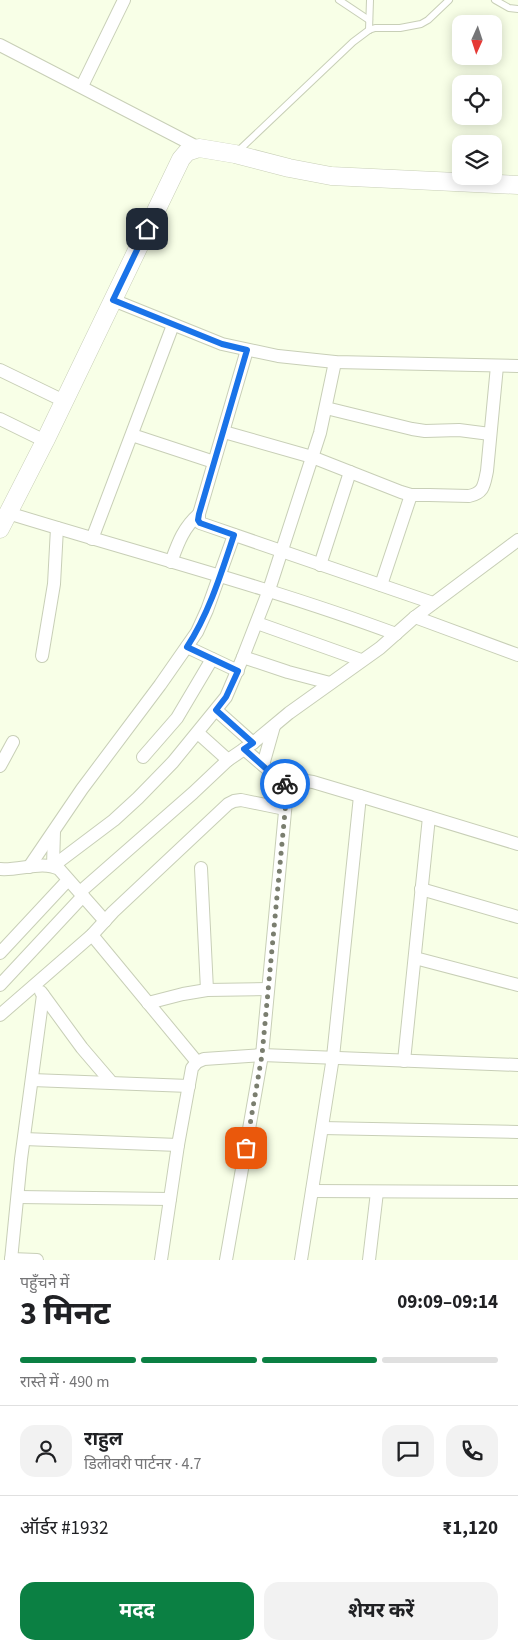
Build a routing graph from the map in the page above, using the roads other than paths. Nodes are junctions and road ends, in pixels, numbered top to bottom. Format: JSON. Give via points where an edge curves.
{"nodes":[{"id":1,"x":124,"y":0,"type":"edge"},
{"id":2,"x":338,"y":0,"type":"edge"},
{"id":3,"x":370,"y":0,"type":"edge"},
{"id":4,"x":449,"y":0,"type":"edge"},
{"id":5,"x":495,"y":0,"type":"edge"},
{"id":6,"x":518,"y":9,"type":"edge"},
{"id":7,"x":370,"y":20,"type":"junction"},
{"id":8,"x":369,"y":30,"type":"junction"},
{"id":9,"x":0,"y":45,"type":"edge"},
{"id":10,"x":82,"y":86,"type":"junction"},
{"id":11,"x":199,"y":148,"type":"junction"},
{"id":12,"x":235,"y":154,"type":"junction"},
{"id":13,"x":518,"y":185,"type":"edge"},
{"id":14,"x":113,"y":300,"type":"junction"},
{"id":15,"x":173,"y":325,"type":"junction"},
{"id":16,"x":247,"y":350,"type":"junction"},
{"id":17,"x":334,"y":362,"type":"junction"},
{"id":18,"x":497,"y":366,"type":"junction"},
{"id":19,"x":518,"y":366,"type":"edge"},
{"id":20,"x":0,"y":370,"type":"edge"},
{"id":21,"x":64,"y":401,"type":"junction"},
{"id":22,"x":326,"y":408,"type":"junction"},
{"id":23,"x":0,"y":418,"type":"edge"},
{"id":24,"x":224,"y":432,"type":"junction"},
{"id":25,"x":490,"y":434,"type":"junction"},
{"id":26,"x":132,"y":435,"type":"junction"},
{"id":27,"x":45,"y":441,"type":"junction"},
{"id":28,"x":312,"y":457,"type":"junction"},
{"id":29,"x":214,"y":462,"type":"junction"},
{"id":30,"x":350,"y":472,"type":"junction"},
{"id":31,"x":411,"y":495,"type":"junction"},
{"id":32,"x":8,"y":513,"type":"junction"},
{"id":33,"x":199,"y":514,"type":"junction"},
{"id":34,"x":57,"y":528,"type":"junction"},
{"id":35,"x":0,"y":529,"type":"edge"},
{"id":36,"x":234,"y":535,"type":"junction"},
{"id":37,"x":92,"y":538,"type":"junction"},
{"id":38,"x":518,"y":540,"type":"edge"},
{"id":39,"x":282,"y":552,"type":"junction"},
{"id":40,"x":171,"y":562,"type":"junction"},
{"id":41,"x":320,"y":565,"type":"junction"},
{"id":42,"x":220,"y":575,"type":"junction"},
{"id":43,"x":382,"y":585,"type":"junction"},
{"id":44,"x":269,"y":590,"type":"junction"},
{"id":45,"x":433,"y":604,"type":"junction"},
{"id":46,"x":416,"y":617,"type":"junction"},
{"id":47,"x":257,"y":623,"type":"junction"},
{"id":48,"x":396,"y":634,"type":"junction"},
{"id":49,"x":187,"y":647,"type":"junction"},
{"id":50,"x":518,"y":655,"type":"edge"},
{"id":51,"x":42,"y":656,"type":"dead end"},
{"id":52,"x":243,"y":657,"type":"junction"},
{"id":53,"x":212,"y":659,"type":"junction"},
{"id":54,"x":361,"y":660,"type":"junction"},
{"id":55,"x":238,"y":671,"type":"junction"},
{"id":56,"x":330,"y":683,"type":"junction"},
{"id":57,"x":216,"y":710,"type":"junction"},
{"id":58,"x":274,"y":726,"type":"junction"},
{"id":59,"x":198,"y":733,"type":"junction"},
{"id":60,"x":13,"y":742,"type":"dead end"},
{"id":61,"x":248,"y":746,"type":"junction"},
{"id":62,"x":143,"y":757,"type":"dead end"},
{"id":63,"x":228,"y":760,"type":"junction"},
{"id":64,"x":264,"y":765,"type":"junction"},
{"id":65,"x":0,"y":766,"type":"edge"},
{"id":66,"x":285,"y":782,"type":"junction"},
{"id":67,"x":360,"y":796,"type":"junction"},
{"id":68,"x":285,"y":809,"type":"junction"},
{"id":69,"x":429,"y":817,"type":"junction"},
{"id":70,"x":54,"y":830,"type":"junction"},
{"id":71,"x":518,"y":844,"type":"edge"},
{"id":72,"x":52,"y":866,"type":"junction"},
{"id":73,"x":29,"y":867,"type":"junction"},
{"id":74,"x":201,"y":868,"type":"dead end"},
{"id":75,"x":0,"y":869,"type":"edge"},
{"id":76,"x":68,"y":880,"type":"junction"},
{"id":77,"x":421,"y":889,"type":"junction"},
{"id":78,"x":82,"y":894,"type":"junction"},
{"id":79,"x":518,"y":917,"type":"edge"},
{"id":80,"x":105,"y":921,"type":"junction"},
{"id":81,"x":92,"y":935,"type":"junction"},
{"id":82,"x":0,"y":953,"type":"edge"},
{"id":83,"x":415,"y":958,"type":"junction"},
{"id":84,"x":35,"y":984,"type":"junction"},
{"id":85,"x":0,"y":985,"type":"edge"},
{"id":86,"x":518,"y":985,"type":"edge"},
{"id":87,"x":268,"y":989,"type":"junction"},
{"id":88,"x":207,"y":990,"type":"junction"},
{"id":89,"x":43,"y":995,"type":"junction"},
{"id":90,"x":148,"y":1003,"type":"junction"},
{"id":91,"x":0,"y":1015,"type":"edge"},
{"id":92,"x":262,"y":1055,"type":"junction"},
{"id":93,"x":333,"y":1058,"type":"junction"},
{"id":94,"x":404,"y":1061,"type":"junction"},
{"id":95,"x":198,"y":1062,"type":"junction"},
{"id":96,"x":518,"y":1065,"type":"edge"},
{"id":97,"x":32,"y":1080,"type":"junction"},
{"id":98,"x":112,"y":1083,"type":"junction"},
{"id":99,"x":189,"y":1086,"type":"junction"},
{"id":100,"x":322,"y":1128,"type":"junction"},
{"id":101,"x":518,"y":1132,"type":"edge"},
{"id":102,"x":24,"y":1139,"type":"junction"},
{"id":103,"x":178,"y":1145,"type":"junction"},
{"id":104,"x":312,"y":1191,"type":"junction"},
{"id":105,"x":377,"y":1192,"type":"junction"},
{"id":106,"x":518,"y":1192,"type":"edge"},
{"id":107,"x":18,"y":1197,"type":"junction"},
{"id":108,"x":170,"y":1199,"type":"junction"},
{"id":109,"x":11,"y":1260,"type":"edge"},
{"id":110,"x":37,"y":1260,"type":"edge"},
{"id":111,"x":161,"y":1260,"type":"edge"},
{"id":112,"x":226,"y":1260,"type":"edge"},
{"id":113,"x":302,"y":1260,"type":"edge"},
{"id":114,"x":369,"y":1260,"type":"edge"}],
"edges":[{"from":1,"to":10,"type":"street"},
{"from":2,"to":7,"type":"lane"},
{"from":3,"to":7,"type":"lane"},
{"from":4,"to":8,"type":"lane","via":[[421,24]]},
{"from":5,"to":6,"type":"lane"},
{"from":7,"to":8,"type":"lane"},
{"from":8,"to":12,"type":"lane"},
{"from":9,"to":10,"type":"street"},
{"from":10,"to":11,"type":"street"},
{"from":11,"to":12,"type":"street"},
{"from":11,"to":14,"type":"street","via":[[181,159]]},
{"from":12,"to":13,"type":"street","via":[[331,176]]},
{"from":14,"to":15,"type":"street"},
{"from":14,"to":21,"type":"street"},
{"from":15,"to":16,"type":"street"},
{"from":15,"to":26,"type":"street"},
{"from":16,"to":17,"type":"street"},
{"from":16,"to":24,"type":"street"},
{"from":17,"to":18,"type":"street"},
{"from":17,"to":22,"type":"street"},
{"from":18,"to":19,"type":"street"},
{"from":18,"to":25,"type":"street"},
{"from":20,"to":21,"type":"street"},
{"from":21,"to":27,"type":"street"},
{"from":22,"to":25,"type":"street","via":[[412,429]]},
{"from":22,"to":28,"type":"street"},
{"from":23,"to":27,"type":"street"},
{"from":24,"to":28,"type":"street"},
{"from":24,"to":29,"type":"street"},
{"from":25,"to":31,"type":"street","via":[[485,484],[481,491],[469,496]]},
{"from":26,"to":29,"type":"street"},
{"from":26,"to":37,"type":"street"},
{"from":27,"to":32,"type":"street"},
{"from":28,"to":30,"type":"street"},
{"from":28,"to":39,"type":"street"},
{"from":29,"to":33,"type":"street"},
{"from":30,"to":31,"type":"street"},
{"from":30,"to":41,"type":"street"},
{"from":31,"to":43,"type":"street"},
{"from":32,"to":34,"type":"street"},
{"from":32,"to":35,"type":"street"},
{"from":33,"to":36,"type":"street","via":[[200,523]]},
{"from":33,"to":40,"type":"street","via":[[179,538]]},
{"from":34,"to":37,"type":"street"},
{"from":34,"to":51,"type":"street","via":[[54,584]]},
{"from":36,"to":39,"type":"street"},
{"from":36,"to":42,"type":"street"},
{"from":37,"to":40,"type":"street"},
{"from":38,"to":45,"type":"street"},
{"from":39,"to":41,"type":"street"},
{"from":39,"to":44,"type":"street"},
{"from":40,"to":42,"type":"street"},
{"from":41,"to":43,"type":"street"},
{"from":42,"to":44,"type":"street"},
{"from":42,"to":49,"type":"street","via":[[197,632]]},
{"from":43,"to":45,"type":"street"},
{"from":44,"to":47,"type":"street"},
{"from":44,"to":48,"type":"street"},
{"from":45,"to":46,"type":"street"},
{"from":46,"to":48,"type":"street"},
{"from":46,"to":50,"type":"street"},
{"from":47,"to":52,"type":"street"},
{"from":47,"to":54,"type":"street"},
{"from":48,"to":54,"type":"street"},
{"from":49,"to":53,"type":"street"},
{"from":49,"to":70,"type":"street"},
{"from":52,"to":55,"type":"street"},
{"from":52,"to":56,"type":"street"},
{"from":53,"to":55,"type":"street"},
{"from":53,"to":62,"type":"street","via":[[177,718]]},
{"from":54,"to":56,"type":"street"},
{"from":55,"to":57,"type":"street"},
{"from":56,"to":58,"type":"street"},
{"from":57,"to":59,"type":"street"},
{"from":57,"to":61,"type":"street"},
{"from":58,"to":61,"type":"street"},
{"from":58,"to":64,"type":"street"},
{"from":59,"to":63,"type":"street"},
{"from":59,"to":72,"type":"street","via":[[114,820]]},
{"from":60,"to":65,"type":"street"},
{"from":61,"to":63,"type":"street"},
{"from":61,"to":64,"type":"street"},
{"from":63,"to":78,"type":"street"},
{"from":64,"to":66,"type":"street"},
{"from":66,"to":67,"type":"street","via":[[313,782]]},
{"from":66,"to":68,"type":"street"},
{"from":67,"to":69,"type":"street"},
{"from":67,"to":93,"type":"street"},
{"from":68,"to":80,"type":"street","via":[[240,800],[228,804]]},
{"from":68,"to":87,"type":"street"},
{"from":69,"to":71,"type":"street"},
{"from":69,"to":77,"type":"street"},
{"from":70,"to":72,"type":"street"},
{"from":70,"to":73,"type":"street"},
{"from":72,"to":73,"type":"street"},
{"from":72,"to":76,"type":"street"},
{"from":73,"to":75,"type":"street"},
{"from":74,"to":88,"type":"street"},
{"from":76,"to":78,"type":"street"},
{"from":76,"to":82,"type":"street"},
{"from":77,"to":79,"type":"street"},
{"from":77,"to":83,"type":"street"},
{"from":78,"to":80,"type":"street"},
{"from":78,"to":85,"type":"street"},
{"from":80,"to":81,"type":"street"},
{"from":81,"to":84,"type":"street"},
{"from":81,"to":90,"type":"street"},
{"from":83,"to":86,"type":"street"},
{"from":83,"to":94,"type":"street"},
{"from":84,"to":89,"type":"street"},
{"from":84,"to":91,"type":"street"},
{"from":87,"to":88,"type":"street"},
{"from":87,"to":92,"type":"street"},
{"from":88,"to":90,"type":"street"},
{"from":89,"to":97,"type":"street"},
{"from":89,"to":98,"type":"street"},
{"from":90,"to":95,"type":"street"},
{"from":92,"to":93,"type":"street"},
{"from":92,"to":95,"type":"street"},
{"from":92,"to":112,"type":"street"},
{"from":93,"to":94,"type":"street"},
{"from":93,"to":100,"type":"street"},
{"from":94,"to":96,"type":"street"},
{"from":95,"to":99,"type":"street","via":[[192,1068]]},
{"from":97,"to":98,"type":"street"},
{"from":97,"to":102,"type":"street"},
{"from":98,"to":99,"type":"street"},
{"from":99,"to":103,"type":"street"},
{"from":100,"to":101,"type":"street"},
{"from":100,"to":104,"type":"street"},
{"from":102,"to":103,"type":"street"},
{"from":102,"to":107,"type":"street"},
{"from":103,"to":108,"type":"street"},
{"from":104,"to":105,"type":"street"},
{"from":104,"to":113,"type":"street"},
{"from":105,"to":106,"type":"street"},
{"from":105,"to":114,"type":"street"},
{"from":107,"to":108,"type":"street"},
{"from":107,"to":109,"type":"street"},
{"from":108,"to":111,"type":"street"},
{"from":109,"to":110,"type":"street"}]}
